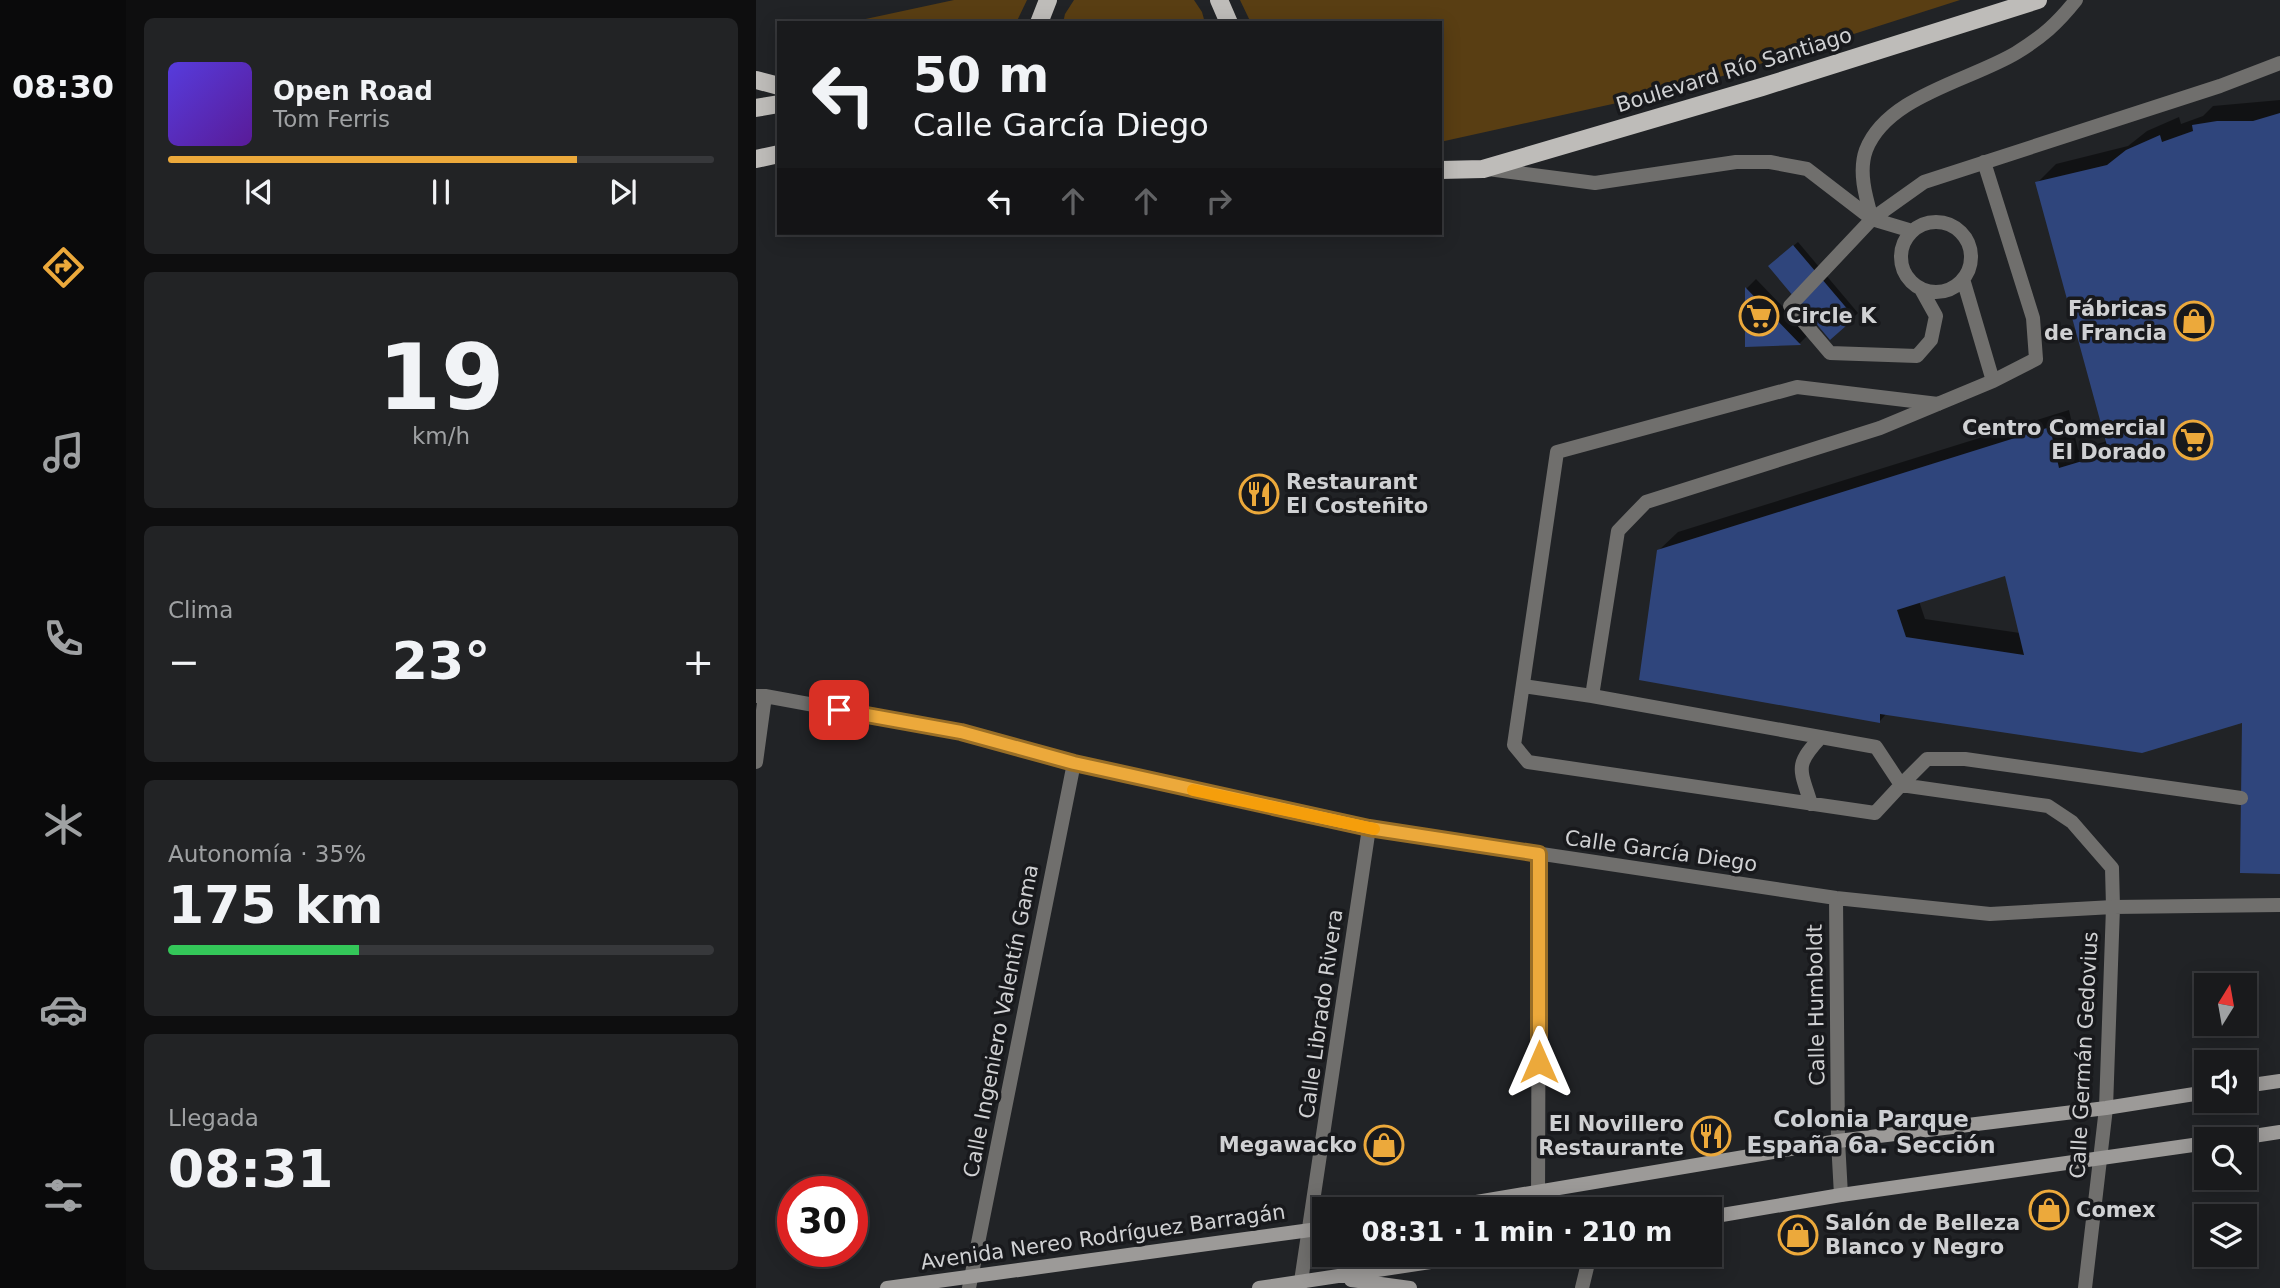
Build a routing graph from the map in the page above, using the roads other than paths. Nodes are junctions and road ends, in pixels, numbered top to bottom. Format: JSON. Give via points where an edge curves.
{"nodes":[{"id":1,"x":1048,"y":0,"type":"edge"},
{"id":2,"x":1219,"y":0,"type":"edge"},
{"id":3,"x":2038,"y":0,"type":"edge"},
{"id":4,"x":2076,"y":0,"type":"edge"},
{"id":5,"x":1040,"y":21,"type":"edge"},
{"id":6,"x":1228,"y":21,"type":"edge"},
{"id":7,"x":2280,"y":63,"type":"edge"},
{"id":8,"x":756,"y":80,"type":"edge"},
{"id":9,"x":777,"y":85,"type":"edge"},
{"id":10,"x":777,"y":104,"type":"edge"},
{"id":11,"x":756,"y":108,"type":"edge"},
{"id":12,"x":777,"y":154,"type":"edge"},
{"id":13,"x":756,"y":159,"type":"edge"},
{"id":14,"x":1984,"y":162,"type":"junction"},
{"id":15,"x":1483,"y":169,"type":"junction"},
{"id":16,"x":1442,"y":170,"type":"edge"},
{"id":17,"x":1872,"y":219,"type":"junction"},
{"id":18,"x":1912,"y":232,"type":"junction"},
{"id":19,"x":1963,"y":279,"type":"junction"},
{"id":20,"x":1921,"y":289,"type":"junction"},
{"id":21,"x":1993,"y":381,"type":"junction"},
{"id":22,"x":1938,"y":404,"type":"junction"},
{"id":23,"x":1523,"y":686,"type":"junction"},
{"id":24,"x":760,"y":696,"type":"edge"},
{"id":25,"x":1592,"y":696,"type":"junction"},
{"id":26,"x":1821,"y":737,"type":"junction"},
{"id":27,"x":756,"y":762,"type":"edge"},
{"id":28,"x":1074,"y":763,"type":"junction"},
{"id":29,"x":1901,"y":785,"type":"junction"},
{"id":30,"x":2241,"y":798,"type":"dead end"},
{"id":31,"x":1811,"y":804,"type":"junction"},
{"id":32,"x":1369,"y":828,"type":"junction"},
{"id":33,"x":1539,"y":854,"type":"junction"},
{"id":34,"x":1836,"y":898,"type":"junction"},
{"id":35,"x":2280,"y":905,"type":"edge"},
{"id":36,"x":2113,"y":907,"type":"junction"},
{"id":37,"x":2280,"y":1081,"type":"edge"},
{"id":38,"x":2257,"y":1084,"type":"edge"},
{"id":39,"x":2194,"y":1094,"type":"edge"},
{"id":40,"x":2106,"y":1108,"type":"junction"},
{"id":41,"x":2280,"y":1132,"type":"edge"},
{"id":42,"x":2257,"y":1136,"type":"edge"},
{"id":43,"x":1838,"y":1141,"type":"junction"},
{"id":44,"x":2194,"y":1145,"type":"edge"},
{"id":45,"x":2101,"y":1159,"type":"junction"},
{"id":46,"x":1539,"y":1192,"type":"junction"},
{"id":47,"x":1841,"y":1195,"type":"junction"},
{"id":48,"x":1321,"y":1197,"type":"edge"},
{"id":49,"x":1508,"y":1197,"type":"edge"},
{"id":50,"x":1539,"y":1197,"type":"edge"},
{"id":51,"x":1722,"y":1215,"type":"edge"},
{"id":52,"x":1312,"y":1230,"type":"edge"},
{"id":53,"x":1312,"y":1246,"type":"edge"},
{"id":54,"x":1400,"y":1267,"type":"edge"},
{"id":55,"x":1587,"y":1267,"type":"edge"},
{"id":56,"x":1335,"y":1277,"type":"junction"},
{"id":57,"x":970,"y":1282,"type":"edge"},
{"id":58,"x":1301,"y":1285,"type":"edge"},
{"id":59,"x":887,"y":1288,"type":"edge"},
{"id":60,"x":1259,"y":1288,"type":"edge"},
{"id":61,"x":1410,"y":1288,"type":"edge"},
{"id":62,"x":1582,"y":1288,"type":"edge"},
{"id":63,"x":2085,"y":1288,"type":"edge"}],
"edges":[{"from":1,"to":5,"type":"main road"},
{"from":2,"to":6,"type":"main road"},
{"from":3,"to":15,"type":"main road","name":"Boulevard Río Santiago"},
{"from":4,"to":17,"type":"street","via":[[2057,24],[2015,54],[1897,110],[1876,130],[1865,153],[1863,185]]},
{"from":7,"to":14,"type":"street"},
{"from":8,"to":9,"type":"main road"},
{"from":10,"to":11,"type":"main road"},
{"from":12,"to":13,"type":"main road"},
{"from":14,"to":17,"type":"street","via":[[1924,182]]},
{"from":14,"to":21,"type":"street","via":[[2033,318],[2036,359]]},
{"from":15,"to":16,"type":"main road","name":"Boulevard Río Santiago"},
{"from":15,"to":17,"type":"street","via":[[1595,183],[1736,162],[1770,162],[1807,169]]},
{"from":17,"to":18,"type":"street"},
{"from":17,"to":20,"type":"street","via":[[1790,306],[1830,353],[1917,356],[1931,340],[1936,316]]},
{"from":18,"to":19,"type":"street","via":[[1932,222],[1944,223],[1963,235],[1971,257]]},
{"from":18,"to":20,"type":"street","via":[[1905,240],[1901,262],[1904,274]]},
{"from":19,"to":20,"type":"street","via":[[1944,291]]},
{"from":19,"to":21,"type":"street"},
{"from":21,"to":22,"type":"street"},
{"from":22,"to":23,"type":"street","via":[[1797,387],[1557,452]]},
{"from":22,"to":25,"type":"street","via":[[1880,428],[1646,502],[1618,531]]},
{"from":23,"to":25,"type":"street"},
{"from":23,"to":31,"type":"street","via":[[1514,745],[1528,762]]},
{"from":24,"to":27,"type":"street"},
{"from":24,"to":28,"type":"street","name":"Calle García Diego","via":[[961,732]]},
{"from":25,"to":26,"type":"street"},
{"from":26,"to":29,"type":"street","via":[[1876,747]]},
{"from":26,"to":31,"type":"street","via":[[1803,756],[1801,770]]},
{"from":28,"to":32,"type":"street","name":"Calle García Diego"},
{"from":28,"to":57,"type":"street","name":"Calle Ingeniero Valentín Gama"},
{"from":29,"to":30,"type":"street","via":[[1927,760],[1965,759]]},
{"from":29,"to":31,"type":"street","via":[[1875,813]]},
{"from":29,"to":36,"type":"street","name":"Calle Germán Gedovius","via":[[2048,806],[2072,822],[2112,868]]},
{"from":32,"to":33,"type":"street","name":"Calle García Diego"},
{"from":32,"to":48,"type":"street","name":"Calle Librado Rivera"},
{"from":33,"to":34,"type":"street","name":"Calle García Diego"},
{"from":33,"to":46,"type":"street"},
{"from":34,"to":36,"type":"street","name":"Calle García Diego","via":[[1990,914]]},
{"from":34,"to":43,"type":"street","name":"Calle Humboldt"},
{"from":35,"to":36,"type":"street","name":"Calle García Diego"},
{"from":36,"to":40,"type":"street","name":"Calle Germán Gedovius"},
{"from":37,"to":38,"type":"street"},
{"from":39,"to":40,"type":"street"},
{"from":40,"to":43,"type":"street"},
{"from":40,"to":45,"type":"street","name":"Calle Germán Gedovius"},
{"from":41,"to":42,"type":"street"},
{"from":43,"to":46,"type":"street"},
{"from":43,"to":47,"type":"street","name":"Calle Humboldt"},
{"from":44,"to":45,"type":"street"},
{"from":45,"to":47,"type":"street"},
{"from":45,"to":63,"type":"street","name":"Calle Germán Gedovius"},
{"from":46,"to":49,"type":"street"},
{"from":46,"to":50,"type":"street"},
{"from":47,"to":51,"type":"street"},
{"from":52,"to":57,"type":"street","name":"Avenida Nereo Rodríguez Barragán"},
{"from":53,"to":58,"type":"street","name":"Calle Librado Rivera"},
{"from":54,"to":56,"type":"street"},
{"from":55,"to":62,"type":"street"},
{"from":56,"to":58,"type":"street"},
{"from":56,"to":61,"type":"street"},
{"from":57,"to":59,"type":"street","name":"Avenida Nereo Rodríguez Barragán"},
{"from":58,"to":60,"type":"street"}]}
